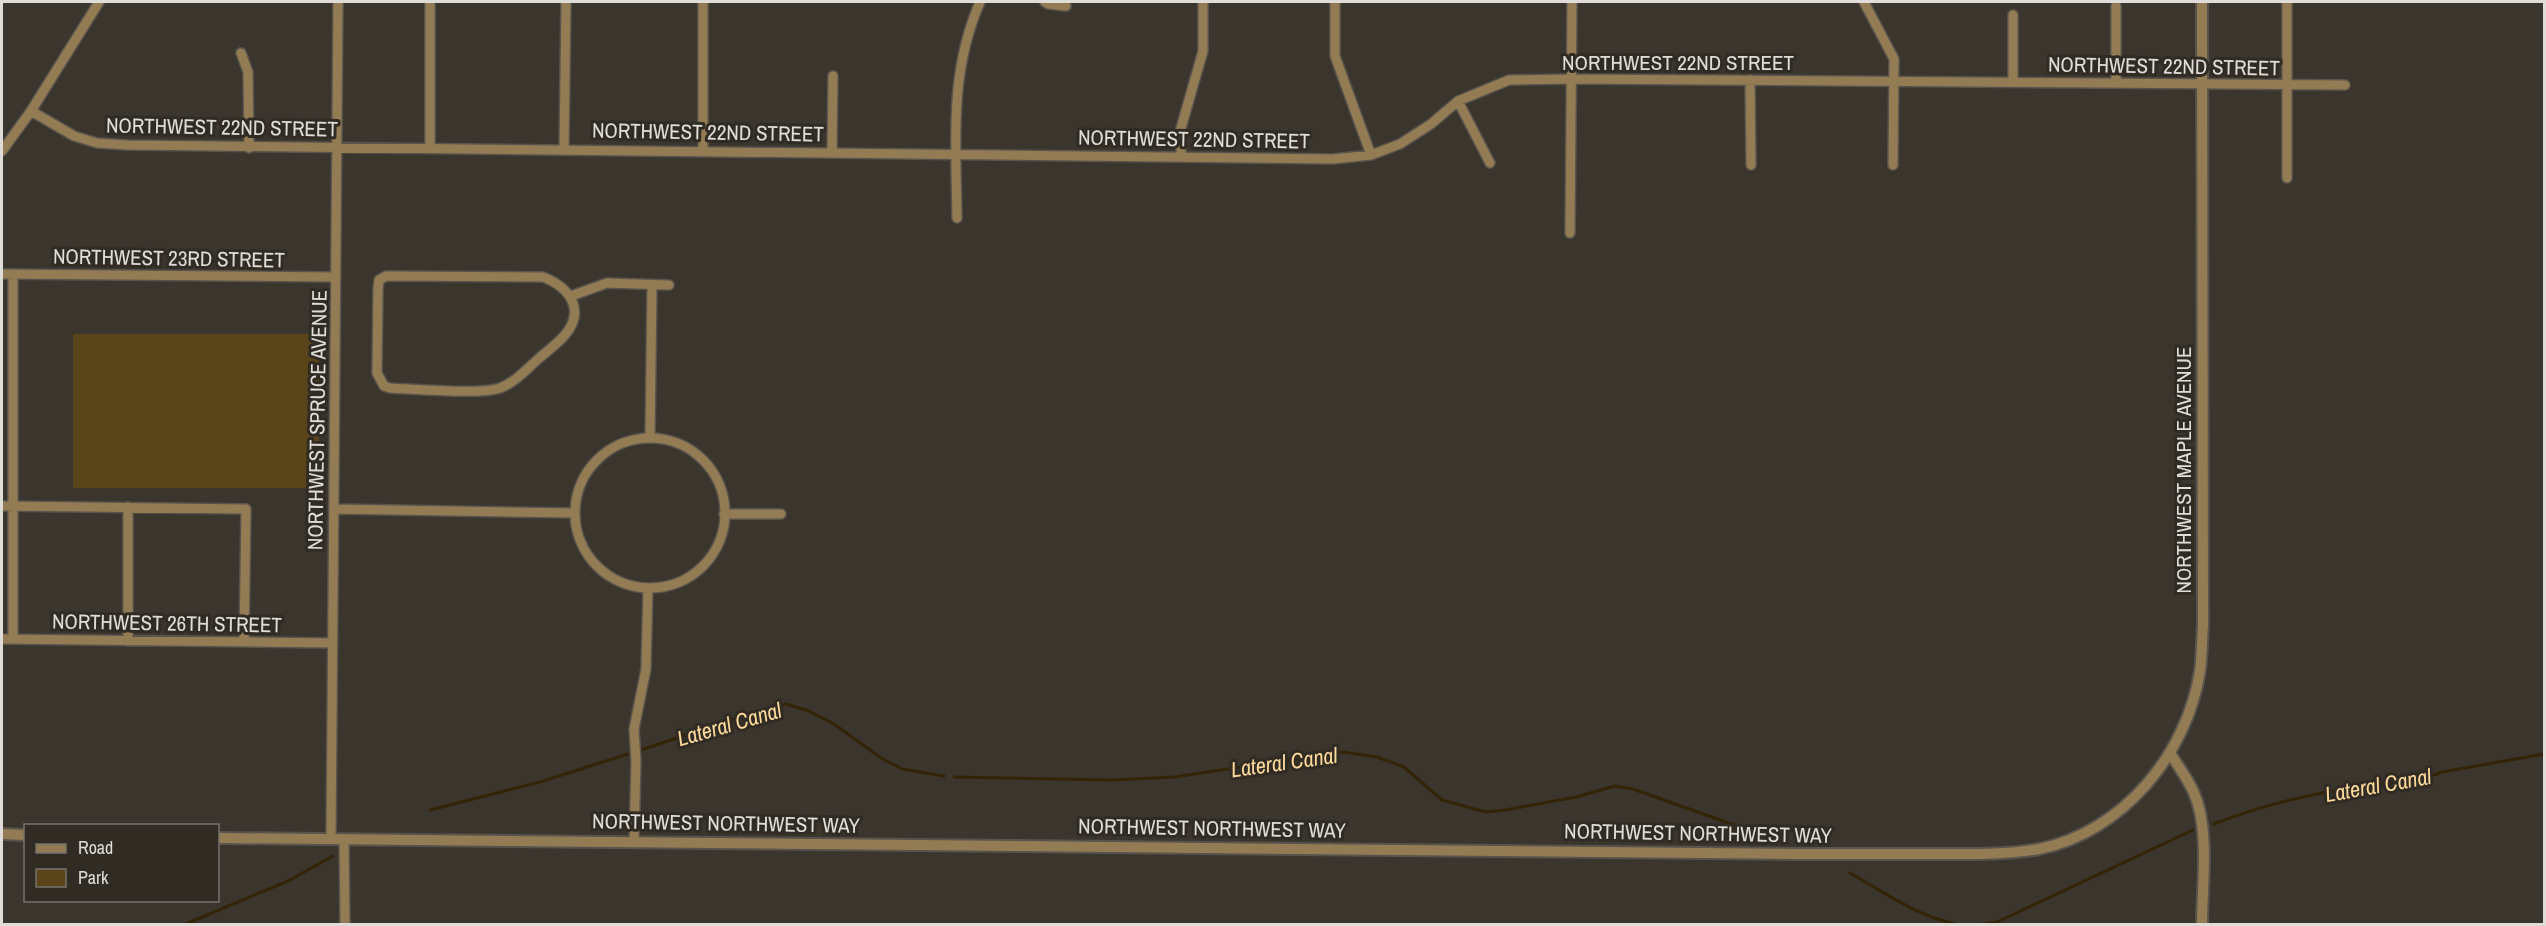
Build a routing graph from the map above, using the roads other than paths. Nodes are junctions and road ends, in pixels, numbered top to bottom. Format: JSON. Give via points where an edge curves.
{"nodes":[{"id":1,"x":99,"y":2,"type":"edge"},
{"id":2,"x":339,"y":2,"type":"edge"},
{"id":3,"x":430,"y":2,"type":"edge"},
{"id":4,"x":566,"y":2,"type":"edge"},
{"id":5,"x":703,"y":2,"type":"edge"},
{"id":6,"x":981,"y":2,"type":"edge"},
{"id":7,"x":1045,"y":2,"type":"edge"},
{"id":8,"x":1203,"y":2,"type":"edge"},
{"id":9,"x":1335,"y":2,"type":"edge"},
{"id":10,"x":1572,"y":2,"type":"edge"},
{"id":11,"x":1864,"y":2,"type":"edge"},
{"id":12,"x":2202,"y":2,"type":"edge"},
{"id":13,"x":2287,"y":2,"type":"edge"},
{"id":14,"x":1066,"y":6,"type":"dead end"},
{"id":15,"x":2116,"y":6,"type":"dead end"},
{"id":16,"x":2013,"y":15,"type":"dead end"},
{"id":17,"x":241,"y":53,"type":"dead end"},
{"id":18,"x":833,"y":76,"type":"dead end"},
{"id":19,"x":1572,"y":79,"type":"junction"},
{"id":20,"x":1750,"y":80,"type":"junction"},
{"id":21,"x":1893,"y":82,"type":"junction"},
{"id":22,"x":2013,"y":82,"type":"junction"},
{"id":23,"x":2116,"y":82,"type":"junction"},
{"id":24,"x":2203,"y":83,"type":"junction"},
{"id":25,"x":2287,"y":85,"type":"junction"},
{"id":26,"x":2345,"y":85,"type":"dead end"},
{"id":27,"x":1458,"y":101,"type":"junction"},
{"id":28,"x":31,"y":111,"type":"junction"},
{"id":29,"x":337,"y":147,"type":"junction"},
{"id":30,"x":430,"y":147,"type":"junction"},
{"id":31,"x":249,"y":148,"type":"junction"},
{"id":32,"x":564,"y":148,"type":"junction"},
{"id":33,"x":703,"y":150,"type":"junction"},
{"id":34,"x":2,"y":151,"type":"edge"},
{"id":35,"x":832,"y":151,"type":"junction"},
{"id":36,"x":956,"y":154,"type":"junction"},
{"id":37,"x":1371,"y":155,"type":"junction"},
{"id":38,"x":1180,"y":156,"type":"junction"},
{"id":39,"x":1490,"y":163,"type":"dead end"},
{"id":40,"x":1751,"y":165,"type":"dead end"},
{"id":41,"x":1893,"y":165,"type":"dead end"},
{"id":42,"x":2287,"y":178,"type":"dead end"},
{"id":43,"x":957,"y":218,"type":"dead end"},
{"id":44,"x":1570,"y":233,"type":"dead end"},
{"id":45,"x":2,"y":274,"type":"edge"},
{"id":46,"x":14,"y":274,"type":"junction"},
{"id":47,"x":336,"y":277,"type":"junction"},
{"id":48,"x":652,"y":285,"type":"junction"},
{"id":49,"x":669,"y":285,"type":"dead end"},
{"id":50,"x":571,"y":296,"type":"junction"},
{"id":51,"x":650,"y":438,"type":"junction"},
{"id":52,"x":2,"y":506,"type":"edge"},
{"id":53,"x":13,"y":506,"type":"junction"},
{"id":54,"x":128,"y":507,"type":"junction"},
{"id":55,"x":334,"y":509,"type":"junction"},
{"id":56,"x":575,"y":513,"type":"junction"},
{"id":57,"x":724,"y":514,"type":"junction"},
{"id":58,"x":781,"y":514,"type":"dead end"},
{"id":59,"x":648,"y":588,"type":"junction"},
{"id":60,"x":2,"y":639,"type":"edge"},
{"id":61,"x":13,"y":639,"type":"junction"},
{"id":62,"x":128,"y":640,"type":"junction"},
{"id":63,"x":244,"y":642,"type":"junction"},
{"id":64,"x":332,"y":643,"type":"junction"},
{"id":65,"x":2170,"y":753,"type":"junction"},
{"id":66,"x":2,"y":834,"type":"edge"},
{"id":67,"x":24,"y":835,"type":"edge"},
{"id":68,"x":219,"y":838,"type":"edge"},
{"id":69,"x":331,"y":838,"type":"junction"},
{"id":70,"x":344,"y":839,"type":"junction"},
{"id":71,"x":634,"y":842,"type":"junction"},
{"id":72,"x":345,"y":924,"type":"edge"},
{"id":73,"x":2202,"y":924,"type":"edge"}],
"edges":[{"from":1,"to":28,"type":"street"},
{"from":2,"to":29,"type":"street","name":"NORTHWEST SPRUCE AVENUE"},
{"from":3,"to":30,"type":"street"},
{"from":4,"to":32,"type":"street"},
{"from":5,"to":33,"type":"street"},
{"from":6,"to":36,"type":"street","via":[[962,51],[956,87]]},
{"from":7,"to":14,"type":"street"},
{"from":8,"to":38,"type":"street","via":[[1203,51],[1181,128]]},
{"from":9,"to":37,"type":"street","via":[[1335,56]]},
{"from":10,"to":19,"type":"street"},
{"from":11,"to":21,"type":"street","via":[[1894,59]]},
{"from":12,"to":24,"type":"street","name":"NORTHWEST MAPLE AVENUE"},
{"from":13,"to":25,"type":"street"},
{"from":15,"to":23,"type":"street"},
{"from":16,"to":22,"type":"street"},
{"from":17,"to":31,"type":"street","via":[[248,72]]},
{"from":18,"to":35,"type":"street"},
{"from":19,"to":20,"type":"street","name":"NORTHWEST 22ND STREET"},
{"from":19,"to":27,"type":"street","name":"NORTHWEST 22ND STREET","via":[[1509,81]]},
{"from":19,"to":44,"type":"street"},
{"from":20,"to":21,"type":"street","name":"NORTHWEST 22ND STREET"},
{"from":20,"to":40,"type":"street"},
{"from":21,"to":22,"type":"street","name":"NORTHWEST 22ND STREET"},
{"from":21,"to":41,"type":"street"},
{"from":22,"to":23,"type":"street","name":"NORTHWEST 22ND STREET"},
{"from":23,"to":24,"type":"street","name":"NORTHWEST 22ND STREET"},
{"from":24,"to":25,"type":"street","name":"NORTHWEST 22ND STREET"},
{"from":24,"to":65,"type":"street","name":"NORTHWEST MAPLE AVENUE","via":[[2204,625],[2200,672]]},
{"from":25,"to":26,"type":"street","name":"NORTHWEST 22ND STREET"},
{"from":25,"to":42,"type":"street"},
{"from":27,"to":37,"type":"street","name":"NORTHWEST 22ND STREET","via":[[1400,144]]},
{"from":27,"to":39,"type":"street"},
{"from":28,"to":31,"type":"street","name":"NORTHWEST 22ND STREET","via":[[74,136],[97,143]]},
{"from":28,"to":34,"type":"street"},
{"from":29,"to":30,"type":"street","name":"NORTHWEST 22ND STREET"},
{"from":29,"to":31,"type":"street","name":"NORTHWEST 22ND STREET"},
{"from":29,"to":47,"type":"street","name":"NORTHWEST SPRUCE AVENUE"},
{"from":30,"to":32,"type":"street","name":"NORTHWEST 22ND STREET"},
{"from":32,"to":33,"type":"street","name":"NORTHWEST 22ND STREET"},
{"from":33,"to":35,"type":"street","name":"NORTHWEST 22ND STREET"},
{"from":35,"to":36,"type":"street","name":"NORTHWEST 22ND STREET"},
{"from":36,"to":38,"type":"street","name":"NORTHWEST 22ND STREET"},
{"from":36,"to":43,"type":"street"},
{"from":37,"to":38,"type":"street","name":"NORTHWEST 22ND STREET","via":[[1333,159]]},
{"from":45,"to":46,"type":"street","name":"NORTHWEST 23RD STREET"},
{"from":46,"to":47,"type":"street","name":"NORTHWEST 23RD STREET"},
{"from":46,"to":53,"type":"street"},
{"from":47,"to":55,"type":"street","name":"NORTHWEST SPRUCE AVENUE"},
{"from":48,"to":49,"type":"street"},
{"from":48,"to":50,"type":"street","via":[[607,283]]},
{"from":48,"to":51,"type":"street"},
{"from":50,"to":50,"type":"street","via":[[572,325],[565,335],[500,388],[390,388],[379,380],[378,290],[379,280],[386,276],[543,277],[558,283]]},
{"from":51,"to":56,"type":"street","via":[[632,439],[611,448],[593,463],[580,482]]},
{"from":51,"to":57,"type":"street","via":[[678,443],[698,455],[713,472],[723,496]]},
{"from":52,"to":53,"type":"street"},
{"from":53,"to":54,"type":"street"},
{"from":53,"to":61,"type":"street"},
{"from":54,"to":62,"type":"street"},
{"from":54,"to":63,"type":"street","via":[[246,509]]},
{"from":55,"to":56,"type":"street"},
{"from":55,"to":64,"type":"street","name":"NORTHWEST SPRUCE AVENUE"},
{"from":56,"to":59,"type":"street","via":[[576,531],[587,555],[604,574],[628,586]]},
{"from":57,"to":58,"type":"street"},
{"from":57,"to":59,"type":"street","via":[[717,548],[701,569],[679,583]]},
{"from":59,"to":71,"type":"street","via":[[646,669],[634,729]]},
{"from":60,"to":61,"type":"street","name":"NORTHWEST 26TH STREET"},
{"from":61,"to":62,"type":"street","name":"NORTHWEST 26TH STREET"},
{"from":62,"to":63,"type":"street","name":"NORTHWEST 26TH STREET"},
{"from":63,"to":64,"type":"street","name":"NORTHWEST 26TH STREET"},
{"from":64,"to":69,"type":"street","name":"NORTHWEST SPRUCE AVENUE"},
{"from":65,"to":71,"type":"street","name":"NORTHWEST NORTHWEST WAY","via":[[2149,783],[2102,823],[2042,848],[2007,854]]},
{"from":65,"to":73,"type":"street","via":[[2194,793],[2200,814]]},
{"from":66,"to":67,"type":"street"},
{"from":68,"to":69,"type":"street","name":"NORTHWEST NORTHWEST WAY"},
{"from":69,"to":70,"type":"street","name":"NORTHWEST NORTHWEST WAY"},
{"from":70,"to":71,"type":"street","name":"NORTHWEST NORTHWEST WAY"},
{"from":70,"to":72,"type":"street"}]}
